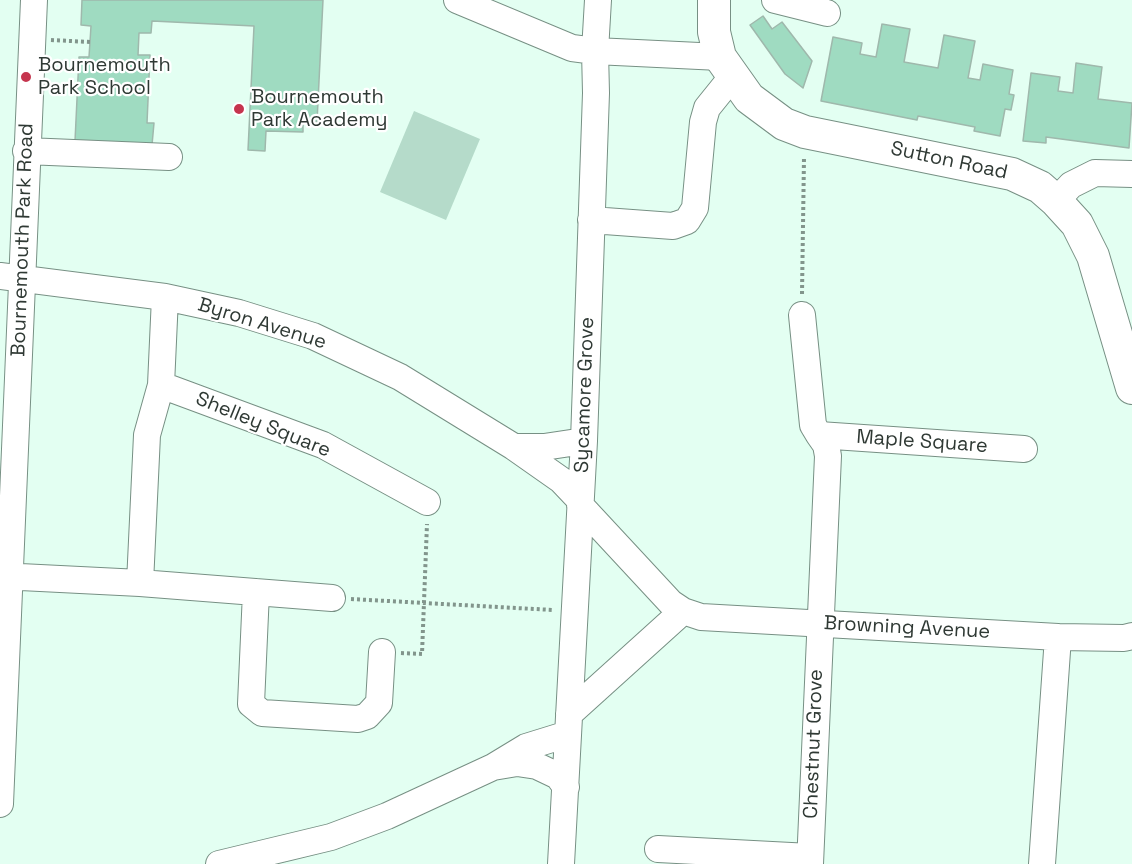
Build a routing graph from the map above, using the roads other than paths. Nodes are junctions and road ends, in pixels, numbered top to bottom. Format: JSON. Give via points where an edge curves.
{"nodes":[{"id":1,"x":34,"y":0,"type":"edge"},
{"id":2,"x":457,"y":0,"type":"edge"},
{"id":3,"x":598,"y":0,"type":"edge"},
{"id":4,"x":714,"y":0,"type":"edge"},
{"id":5,"x":775,"y":0,"type":"edge"},
{"id":6,"x":827,"y":13,"type":"dead end"},
{"id":7,"x":595,"y":51,"type":"junction"},
{"id":8,"x":726,"y":67,"type":"junction"},
{"id":9,"x":26,"y":151,"type":"junction"},
{"id":10,"x":169,"y":157,"type":"dead end"},
{"id":11,"x":1132,"y":174,"type":"edge"},
{"id":12,"x":1056,"y":201,"type":"junction"},
{"id":13,"x":591,"y":220,"type":"junction"},
{"id":14,"x":10,"y":277,"type":"edge"},
{"id":15,"x":165,"y":297,"type":"junction"},
{"id":16,"x":802,"y":315,"type":"road end"},
{"id":17,"x":161,"y":385,"type":"junction"},
{"id":18,"x":1132,"y":388,"type":"edge"},
{"id":19,"x":819,"y":435,"type":"junction"},
{"id":20,"x":584,"y":441,"type":"junction"},
{"id":21,"x":514,"y":447,"type":"junction"},
{"id":22,"x":1024,"y":449,"type":"dead end"},
{"id":23,"x":428,"y":502,"type":"road end"},
{"id":24,"x":580,"y":502,"type":"junction"},
{"id":25,"x":5,"y":577,"type":"edge"},
{"id":26,"x":140,"y":583,"type":"junction"},
{"id":27,"x":256,"y":592,"type":"junction"},
{"id":28,"x":332,"y":598,"type":"road end"},
{"id":29,"x":683,"y":611,"type":"junction"},
{"id":30,"x":819,"y":623,"type":"junction"},
{"id":31,"x":1132,"y":636,"type":"edge"},
{"id":32,"x":1058,"y":637,"type":"junction"},
{"id":33,"x":382,"y":652,"type":"road end"},
{"id":34,"x":569,"y":724,"type":"junction"},
{"id":35,"x":493,"y":767,"type":"junction"},
{"id":36,"x":566,"y":787,"type":"junction"},
{"id":37,"x":0,"y":804,"type":"edge"},
{"id":38,"x":658,"y":849,"type":"dead end"},
{"id":39,"x":287,"y":856,"type":"edge"},
{"id":40,"x":810,"y":860,"type":"edge"},
{"id":41,"x":219,"y":864,"type":"edge"},
{"id":42,"x":561,"y":864,"type":"edge"},
{"id":43,"x":1042,"y":864,"type":"edge"}],
"edges":[{"from":1,"to":9,"type":"street","name":"Bournemouth Park Road"},
{"from":2,"to":7,"type":"street","via":[[572,48]]},
{"from":3,"to":7,"type":"street","name":"Sycamore Grove"},
{"from":4,"to":8,"type":"main road","name":"Sutton Road","via":[[714,32]]},
{"from":5,"to":6,"type":"street"},
{"from":7,"to":8,"type":"street"},
{"from":7,"to":13,"type":"street","name":"Sycamore Grove"},
{"from":8,"to":12,"type":"main road","name":"Sutton Road","via":[[749,98],[784,124],[805,132],[1012,174],[1040,187]]},
{"from":8,"to":13,"type":"street","via":[[703,122],[695,208],[687,221],[673,226]]},
{"from":9,"to":10,"type":"street"},
{"from":9,"to":14,"type":"street","name":"Bournemouth Park Road"},
{"from":11,"to":12,"type":"street","via":[[1095,172],[1071,185]]},
{"from":12,"to":18,"type":"main road","name":"Sutton Road","via":[[1077,224],[1094,256]]},
{"from":13,"to":20,"type":"street","name":"Sycamore Grove"},
{"from":14,"to":15,"type":"street","name":"Byron Avenue"},
{"from":14,"to":25,"type":"street","name":"Bournemouth Park Road"},
{"from":15,"to":17,"type":"street"},
{"from":15,"to":21,"type":"street","name":"Byron Avenue","via":[[239,313],[313,336],[400,377]]},
{"from":16,"to":19,"type":"street","name":"Maple Square","via":[[813,425]]},
{"from":17,"to":23,"type":"street","name":"Shelley Square","via":[[323,446]]},
{"from":17,"to":26,"type":"street","via":[[147,435]]},
{"from":19,"to":22,"type":"street","name":"Maple Square"},
{"from":19,"to":30,"type":"street","name":"Maple Square","via":[[828,456]]},
{"from":20,"to":21,"type":"street"},
{"from":20,"to":24,"type":"street","name":"Sycamore Grove"},
{"from":21,"to":24,"type":"street","name":"Byron Avenue","via":[[567,485]]},
{"from":24,"to":29,"type":"street","name":"Browning Avenue","via":[[670,603]]},
{"from":24,"to":34,"type":"street","name":"Sycamore Grove"},
{"from":25,"to":26,"type":"street"},
{"from":25,"to":37,"type":"street","name":"Bournemouth Park Road"},
{"from":26,"to":27,"type":"street"},
{"from":27,"to":28,"type":"street"},
{"from":27,"to":33,"type":"street","via":[[251,704],[262,713],[358,719],[367,716],[379,703]]},
{"from":29,"to":30,"type":"street","name":"Browning Avenue","via":[[701,616]]},
{"from":29,"to":34,"type":"street"},
{"from":30,"to":32,"type":"street","name":"Browning Avenue"},
{"from":30,"to":40,"type":"street","name":"Chestnut Grove"},
{"from":31,"to":32,"type":"street","name":"Browning Avenue"},
{"from":32,"to":43,"type":"street"},
{"from":34,"to":35,"type":"street"},
{"from":34,"to":36,"type":"street","name":"Sycamore Grove"},
{"from":35,"to":36,"type":"street","via":[[517,763],[537,766],[558,776]]},
{"from":35,"to":39,"type":"street"},
{"from":36,"to":42,"type":"street","name":"Sycamore Grove"},
{"from":38,"to":40,"type":"street"},
{"from":39,"to":41,"type":"street"}]}
